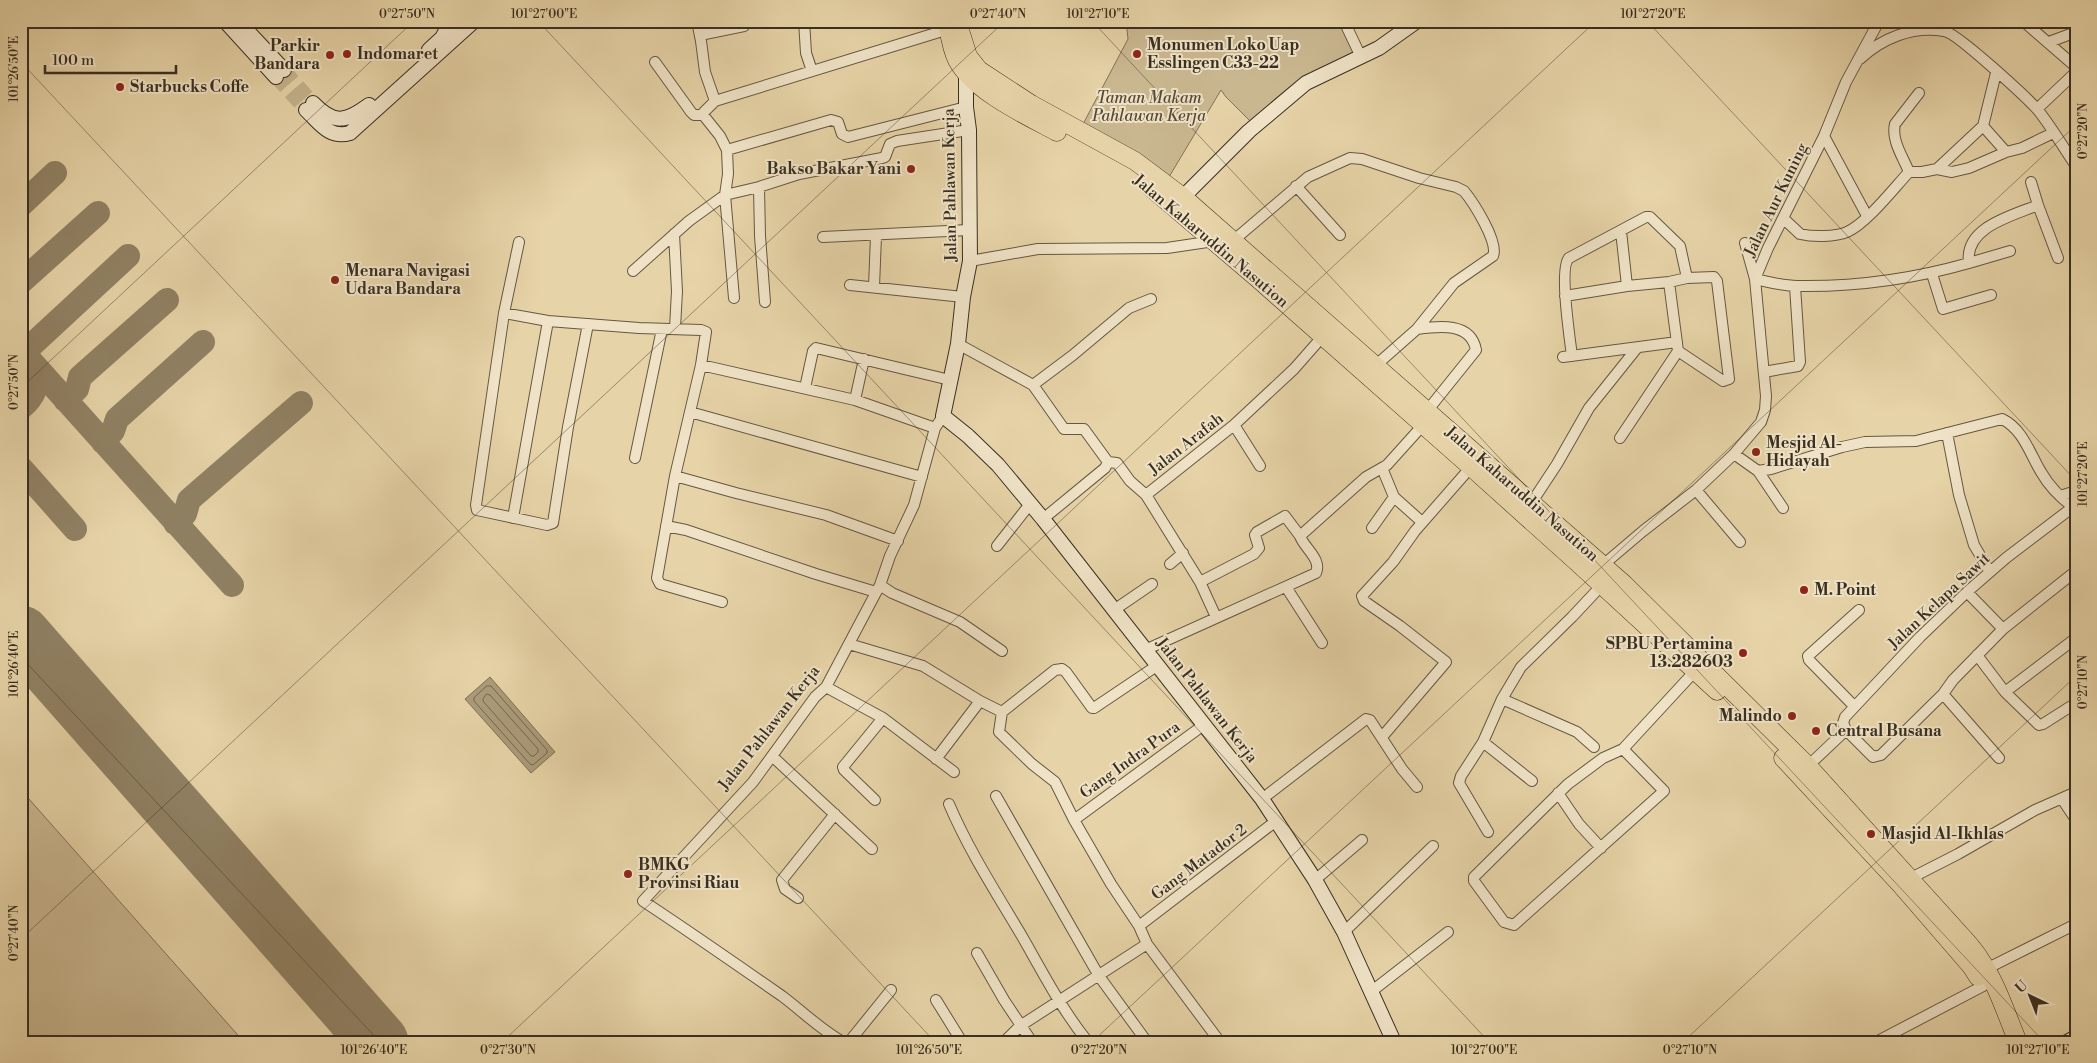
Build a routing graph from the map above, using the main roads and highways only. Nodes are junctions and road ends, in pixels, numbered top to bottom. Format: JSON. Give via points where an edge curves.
{"nodes":[{"id":1,"x":951,"y":24,"type":"edge"},
{"id":2,"x":970,"y":67,"type":"junction"},
{"id":3,"x":1261,"y":273,"type":"junction"},
{"id":4,"x":1425,"y":418,"type":"junction"},
{"id":5,"x":1751,"y":718,"type":"junction"},
{"id":6,"x":1985,"y":978,"type":"junction"},
{"id":7,"x":2006,"y":1042,"type":"edge"},
{"id":8,"x":2018,"y":1042,"type":"edge"}],
"edges":[{"from":1,"to":2,"type":"highway","name":"Jalan Kaharuddin Nasution","via":[[968,56]]},
{"from":2,"to":3,"type":"highway","name":"Jalan Kaharuddin Nasution","via":[[995,97],[1112,160]]},
{"from":2,"to":3,"type":"highway","name":"Jalan Kaharuddin Nasution","via":[[1135,161],[1234,240]]},
{"from":3,"to":4,"type":"highway","name":"Jalan Kaharuddin Nasution","via":[[1375,366]]},
{"from":3,"to":4,"type":"highway","name":"Jalan Kaharuddin Nasution","via":[[1323,336]]},
{"from":4,"to":5,"type":"highway","name":"Jalan Kaharuddin Nasution","via":[[1471,467]]},
{"from":4,"to":5,"type":"highway","name":"Jalan Kaharuddin Nasution","via":[[1532,502],[1603,565],[1683,641]]},
{"from":5,"to":6,"type":"highway","name":"Jalan Kaharuddin Nasution","via":[[1798,774]]},
{"from":5,"to":6,"type":"highway","name":"Jalan Kaharuddin Nasution","via":[[1808,766],[1911,878],[1976,953]]},
{"from":6,"to":7,"type":"highway","name":"Jalan Kaharuddin Nasution"},
{"from":6,"to":8,"type":"highway","name":"Jalan Kaharuddin Nasution","via":[[1999,994]]}]}
